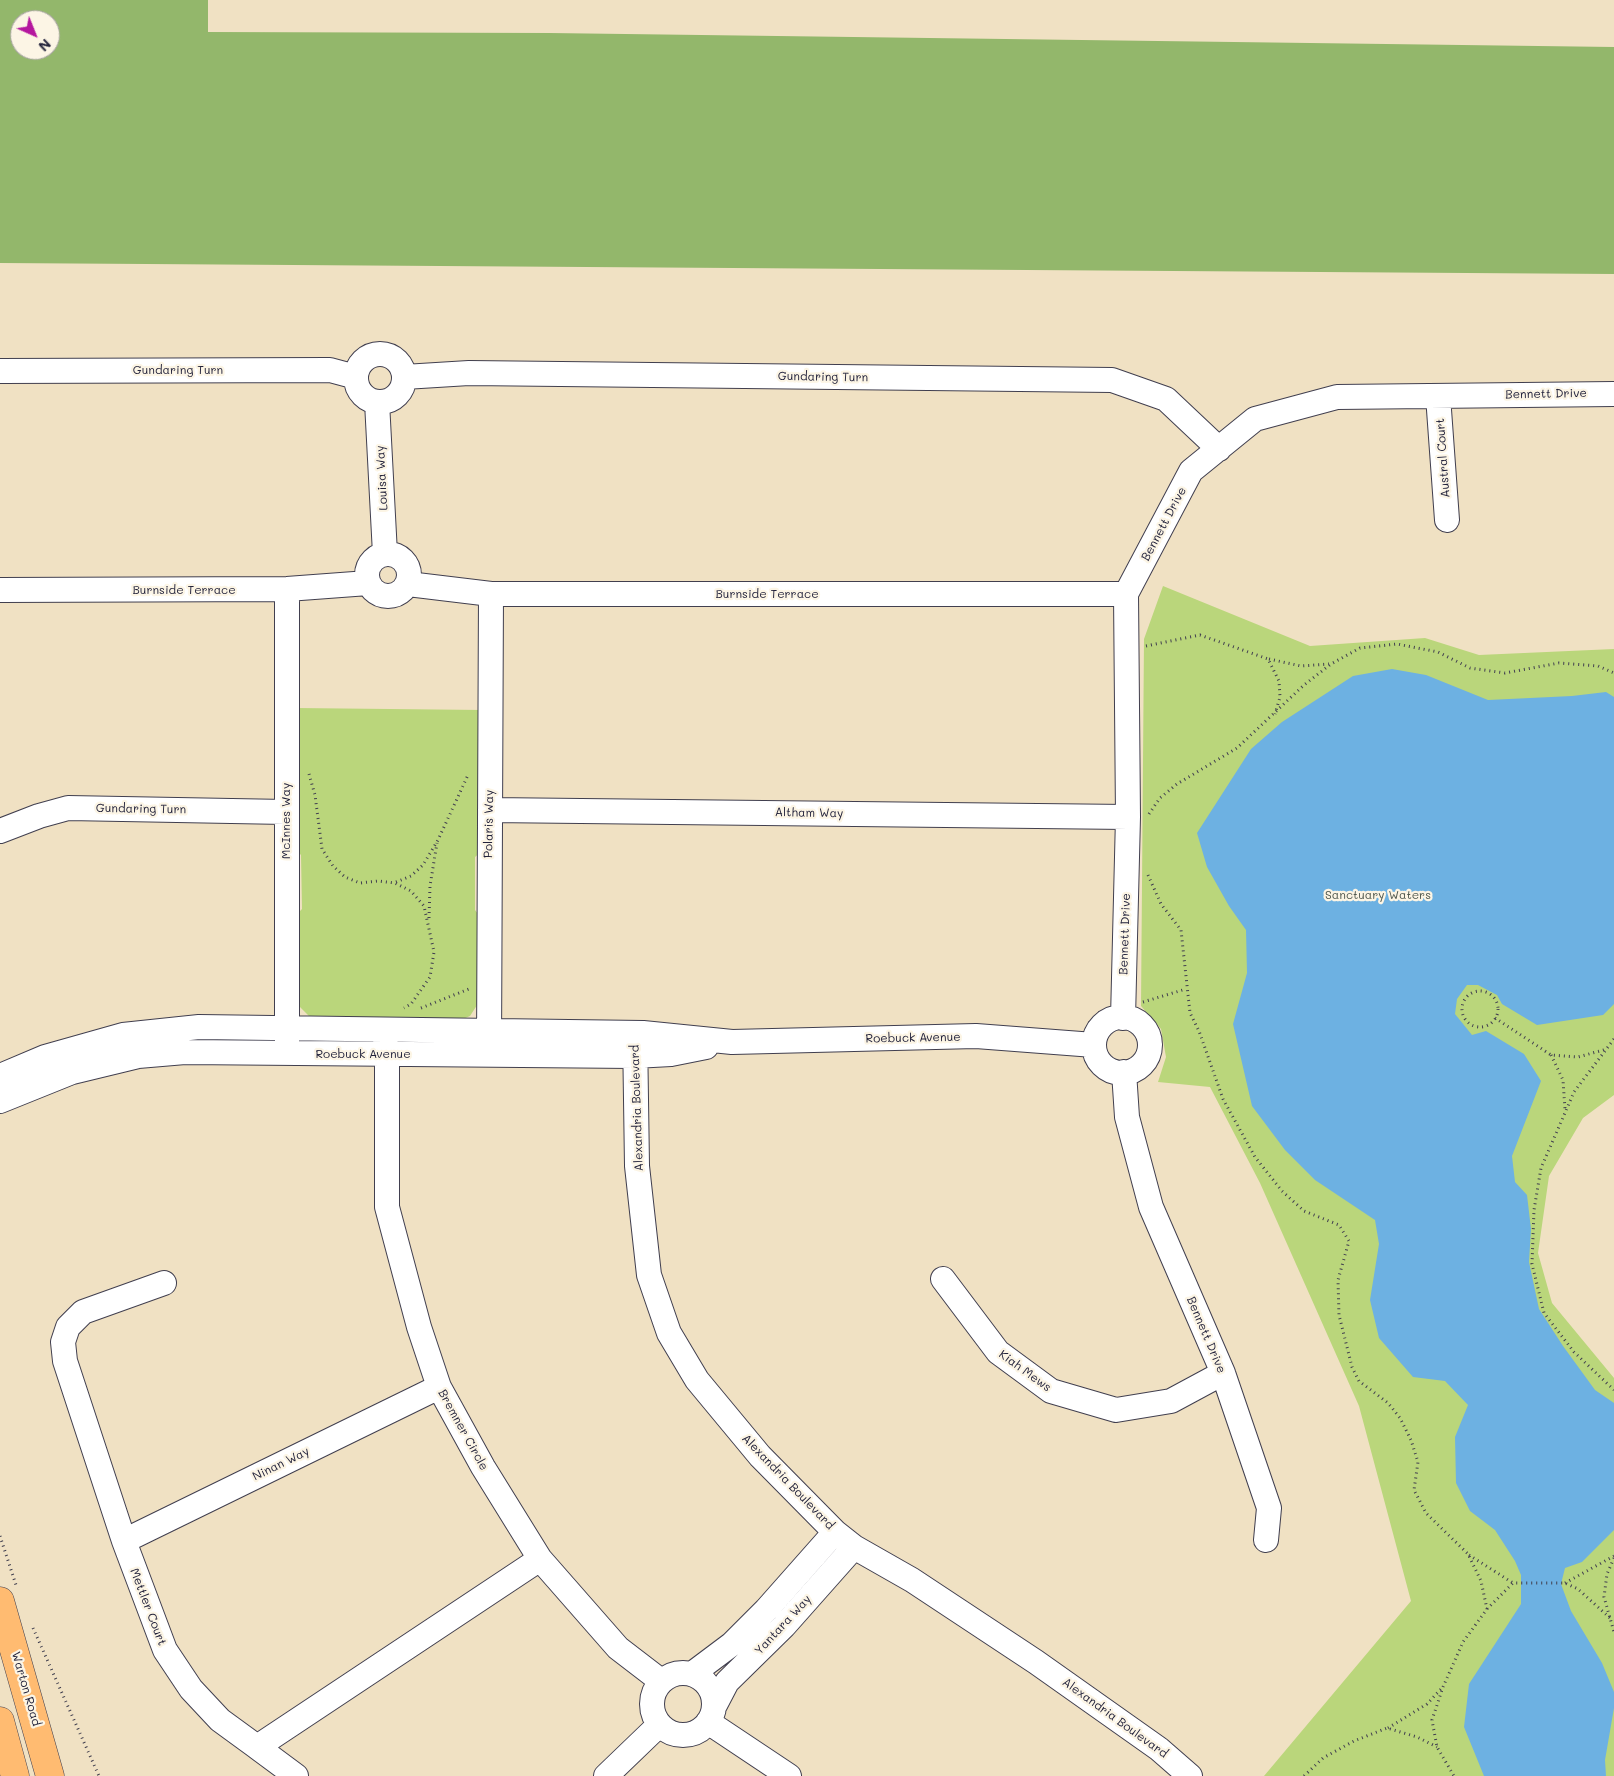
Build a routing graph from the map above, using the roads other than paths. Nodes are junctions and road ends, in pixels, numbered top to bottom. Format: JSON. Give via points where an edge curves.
{"nodes":[{"id":1,"x":0,"y":371,"type":"edge"},
{"id":2,"x":356,"y":377,"type":"junction"},
{"id":3,"x":404,"y":377,"type":"junction"},
{"id":4,"x":1614,"y":394,"type":"edge"},
{"id":5,"x":1438,"y":396,"type":"junction"},
{"id":6,"x":378,"y":402,"type":"junction"},
{"id":7,"x":1219,"y":449,"type":"junction"},
{"id":8,"x":1447,"y":520,"type":"dead end"},
{"id":9,"x":385,"y":554,"type":"junction"},
{"id":10,"x":368,"y":583,"type":"junction"},
{"id":11,"x":408,"y":584,"type":"junction"},
{"id":12,"x":287,"y":589,"type":"junction"},
{"id":13,"x":0,"y":590,"type":"edge"},
{"id":14,"x":491,"y":594,"type":"junction"},
{"id":15,"x":1126,"y":594,"type":"junction"},
{"id":16,"x":490,"y":810,"type":"junction"},
{"id":17,"x":286,"y":812,"type":"junction"},
{"id":18,"x":1137,"y":820,"type":"junction"},
{"id":19,"x":0,"y":830,"type":"edge"},
{"id":20,"x":1123,"y":1010,"type":"junction"},
{"id":21,"x":391,"y":1021,"type":"junction"},
{"id":22,"x":287,"y":1028,"type":"junction"},
{"id":23,"x":103,"y":1040,"type":"junction"},
{"id":24,"x":488,"y":1043,"type":"junction"},
{"id":25,"x":635,"y":1044,"type":"junction"},
{"id":26,"x":1094,"y":1045,"type":"junction"},
{"id":27,"x":287,"y":1053,"type":"junction"},
{"id":28,"x":387,"y":1054,"type":"junction"},
{"id":29,"x":110,"y":1063,"type":"junction"},
{"id":30,"x":1124,"y":1072,"type":"junction"},
{"id":31,"x":0,"y":1076,"type":"edge"},
{"id":32,"x":0,"y":1101,"type":"edge"},
{"id":33,"x":943,"y":1279,"type":"dead end"},
{"id":34,"x":164,"y":1283,"type":"dead end"},
{"id":35,"x":1223,"y":1373,"type":"junction"},
{"id":36,"x":438,"y":1387,"type":"junction"},
{"id":37,"x":835,"y":1532,"type":"junction"},
{"id":38,"x":1266,"y":1540,"type":"dead end"},
{"id":39,"x":124,"y":1541,"type":"junction"},
{"id":40,"x":854,"y":1547,"type":"junction"},
{"id":41,"x":540,"y":1559,"type":"junction"},
{"id":42,"x":9,"y":1597,"type":"edge"},
{"id":43,"x":692,"y":1674,"type":"junction"},
{"id":44,"x":661,"y":1681,"type":"junction"},
{"id":45,"x":711,"y":1713,"type":"junction"},
{"id":46,"x":659,"y":1725,"type":"junction"},
{"id":47,"x":4,"y":1734,"type":"edge"},
{"id":48,"x":257,"y":1747,"type":"junction"},
{"id":49,"x":1188,"y":1775,"type":"edge"},
{"id":50,"x":0,"y":1776,"type":"edge"},
{"id":51,"x":15,"y":1776,"type":"edge"},
{"id":52,"x":50,"y":1776,"type":"edge"},
{"id":53,"x":296,"y":1776,"type":"edge"},
{"id":54,"x":606,"y":1776,"type":"edge"},
{"id":55,"x":790,"y":1776,"type":"edge"}],
"edges":[{"from":1,"to":2,"type":"street","name":"Gundaring Turn","via":[[330,370]]},
{"from":2,"to":3,"type":"street","via":[[362,362],[379,354],[395,359]]},
{"from":2,"to":6,"type":"street","via":[[363,395]]},
{"from":3,"to":6,"type":"street","via":[[398,393]]},
{"from":3,"to":7,"type":"street","name":"Gundaring Turn","via":[[469,373],[1112,380],[1166,399]]},
{"from":4,"to":5,"type":"street","name":"Bennett Drive"},
{"from":5,"to":7,"type":"street","name":"Bennett Drive","via":[[1337,397],[1254,419]]},
{"from":5,"to":8,"type":"street","name":"Austral Court"},
{"from":6,"to":9,"type":"street","name":"Louisa Way"},
{"from":7,"to":15,"type":"street","name":"Bennett Drive","via":[[1191,471]]},
{"from":9,"to":10,"type":"street","via":[[378,556],[368,568]]},
{"from":9,"to":11,"type":"street","via":[[400,557],[406,562],[410,577]]},
{"from":10,"to":11,"type":"street","via":[[372,590],[384,597],[398,595]]},
{"from":10,"to":12,"type":"street","name":"Burnside Terrace"},
{"from":11,"to":14,"type":"street","name":"Burnside Terrace"},
{"from":12,"to":13,"type":"street","name":"Burnside Terrace"},
{"from":12,"to":17,"type":"street","name":"McInnes Way"},
{"from":14,"to":15,"type":"street","name":"Burnside Terrace"},
{"from":14,"to":16,"type":"street","name":"Polaris Way"},
{"from":15,"to":18,"type":"street","name":"Bennett Drive"},
{"from":16,"to":18,"type":"street","name":"Altham Way"},
{"from":16,"to":24,"type":"street","name":"Polaris Way"},
{"from":17,"to":19,"type":"street","name":"Gundaring Turn","via":[[68,808]]},
{"from":17,"to":22,"type":"street","name":"McInnes Way"},
{"from":18,"to":20,"type":"street","name":"Bennett Drive"},
{"from":20,"to":26,"type":"street","via":[[1100,1027]]},
{"from":20,"to":30,"type":"street","via":[[1144,1028],[1150,1041],[1145,1060],[1137,1068]]},
{"from":21,"to":22,"type":"street","name":"Roebuck Avenue"},
{"from":21,"to":24,"type":"street","name":"Roebuck Avenue"},
{"from":21,"to":28,"type":"street","name":"Bremner Circle"},
{"from":22,"to":23,"type":"street","name":"Roebuck Avenue","via":[[199,1027]]},
{"from":22,"to":27,"type":"street","name":"McInnes Way"},
{"from":23,"to":29,"type":"street"},
{"from":23,"to":31,"type":"street","name":"Roebuck Avenue","via":[[45,1057]]},
{"from":24,"to":25,"type":"street","name":"Roebuck Avenue"},
{"from":24,"to":28,"type":"street","name":"Roebuck Avenue"},
{"from":25,"to":26,"type":"street","name":"Roebuck Avenue","via":[[976,1036]]},
{"from":25,"to":37,"type":"street","name":"Alexandria Boulevard","via":[[637,1166],[649,1275],[669,1333],[697,1380],[760,1456]]},
{"from":26,"to":30,"type":"street","via":[[1099,1062],[1106,1068]]},
{"from":27,"to":28,"type":"street","name":"Roebuck Avenue"},
{"from":27,"to":29,"type":"street","name":"Roebuck Avenue","via":[[185,1052],[138,1056]]},
{"from":28,"to":36,"type":"street","name":"Bremner Circle","via":[[388,1206]]},
{"from":29,"to":32,"type":"street","name":"Roebuck Avenue","via":[[72,1072]]},
{"from":30,"to":35,"type":"street","name":"Bennett Drive","via":[[1127,1117],[1151,1207]]},
{"from":33,"to":35,"type":"street","name":"Kiah Mews","via":[[998,1352],[1051,1391],[1116,1410],[1171,1401]]},
{"from":34,"to":39,"type":"street","name":"Mettler Court","via":[[83,1312],[68,1327],[63,1342],[65,1361]]},
{"from":35,"to":38,"type":"street","name":"Bennett Drive","via":[[1270,1508]]},
{"from":36,"to":39,"type":"street","name":"Ninan Way"},
{"from":36,"to":41,"type":"street","name":"Bremner Circle"},
{"from":37,"to":40,"type":"street","name":"Alexandria Boulevard"},
{"from":37,"to":43,"type":"street","name":"Yantara Way","via":[[732,1644]]},
{"from":39,"to":48,"type":"street","name":"Mettler Court","via":[[165,1650],[190,1689],[220,1720]]},
{"from":40,"to":45,"type":"street","name":"Yantara Way","via":[[784,1626],[728,1682]]},
{"from":40,"to":49,"type":"street","name":"Alexandria Boulevard","via":[[912,1580],[1036,1662],[1159,1749]]},
{"from":41,"to":44,"type":"street","name":"Bremner Circle","via":[[618,1648]]},
{"from":41,"to":48,"type":"street"},
{"from":42,"to":52,"type":"main road","name":"Warton Road"},
{"from":43,"to":44,"type":"street","via":[[670,1675]]},
{"from":43,"to":45,"type":"street","via":[[708,1684],[713,1694]]},
{"from":44,"to":46,"type":"street","via":[[651,1705]]},
{"from":45,"to":46,"type":"street","via":[[704,1728],[694,1734],[672,1734]]},
{"from":45,"to":55,"type":"street"},
{"from":46,"to":54,"type":"street"},
{"from":47,"to":50,"type":"main road"},
{"from":47,"to":51,"type":"main road"},
{"from":48,"to":53,"type":"street"}]}
